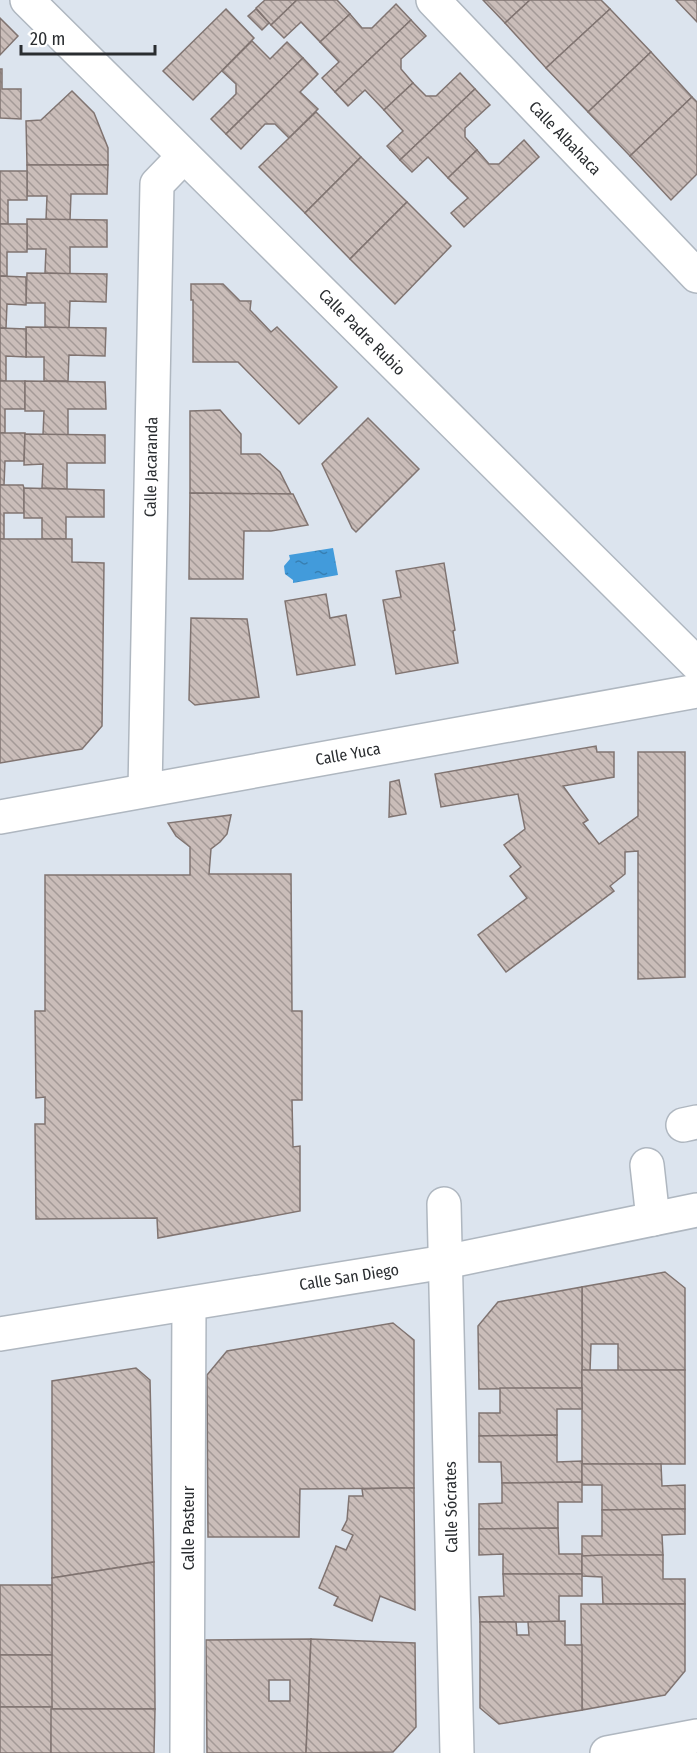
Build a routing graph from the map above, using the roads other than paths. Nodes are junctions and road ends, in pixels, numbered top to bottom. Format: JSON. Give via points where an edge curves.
{"nodes":[{"id":1,"x":27,"y":0,"type":"edge"},
{"id":2,"x":434,"y":0,"type":"edge"},
{"id":3,"x":184,"y":156,"type":"junction"},
{"id":4,"x":697,"y":276,"type":"edge"},
{"id":5,"x":697,"y":664,"type":"edge"},
{"id":6,"x":697,"y":691,"type":"edge"},
{"id":7,"x":144,"y":790,"type":"junction"},
{"id":8,"x":0,"y":817,"type":"edge"},
{"id":9,"x":647,"y":1165,"type":"dead end"},
{"id":10,"x":444,"y":1204,"type":"dead end"},
{"id":11,"x":697,"y":1210,"type":"edge"},
{"id":12,"x":653,"y":1219,"type":"junction"},
{"id":13,"x":445,"y":1262,"type":"junction"},
{"id":14,"x":189,"y":1304,"type":"junction"},
{"id":15,"x":0,"y":1334,"type":"edge"},
{"id":16,"x":697,"y":1736,"type":"edge"},
{"id":17,"x":626,"y":1751,"type":"edge"},
{"id":18,"x":187,"y":1753,"type":"edge"},
{"id":19,"x":457,"y":1753,"type":"edge"}],
"edges":[{"from":1,"to":3,"type":"street","name":"Calle Padre Rubio"},
{"from":2,"to":4,"type":"street","name":"Calle Albahaca"},
{"from":3,"to":5,"type":"street","name":"Calle Padre Rubio"},
{"from":3,"to":7,"type":"street","name":"Calle Jacaranda","via":[[157,184]]},
{"from":6,"to":7,"type":"street","name":"Calle Yuca"},
{"from":7,"to":8,"type":"street","name":"Calle Yuca"},
{"from":9,"to":12,"type":"street"},
{"from":10,"to":13,"type":"street","name":"Calle Sócrates"},
{"from":11,"to":12,"type":"street","name":"Calle San Diego"},
{"from":12,"to":13,"type":"street","name":"Calle San Diego"},
{"from":13,"to":14,"type":"street","name":"Calle San Diego"},
{"from":13,"to":19,"type":"street","name":"Calle Sócrates"},
{"from":14,"to":15,"type":"street","name":"Calle San Diego"},
{"from":14,"to":18,"type":"street","name":"Calle Pasteur"},
{"from":16,"to":17,"type":"street"}]}
